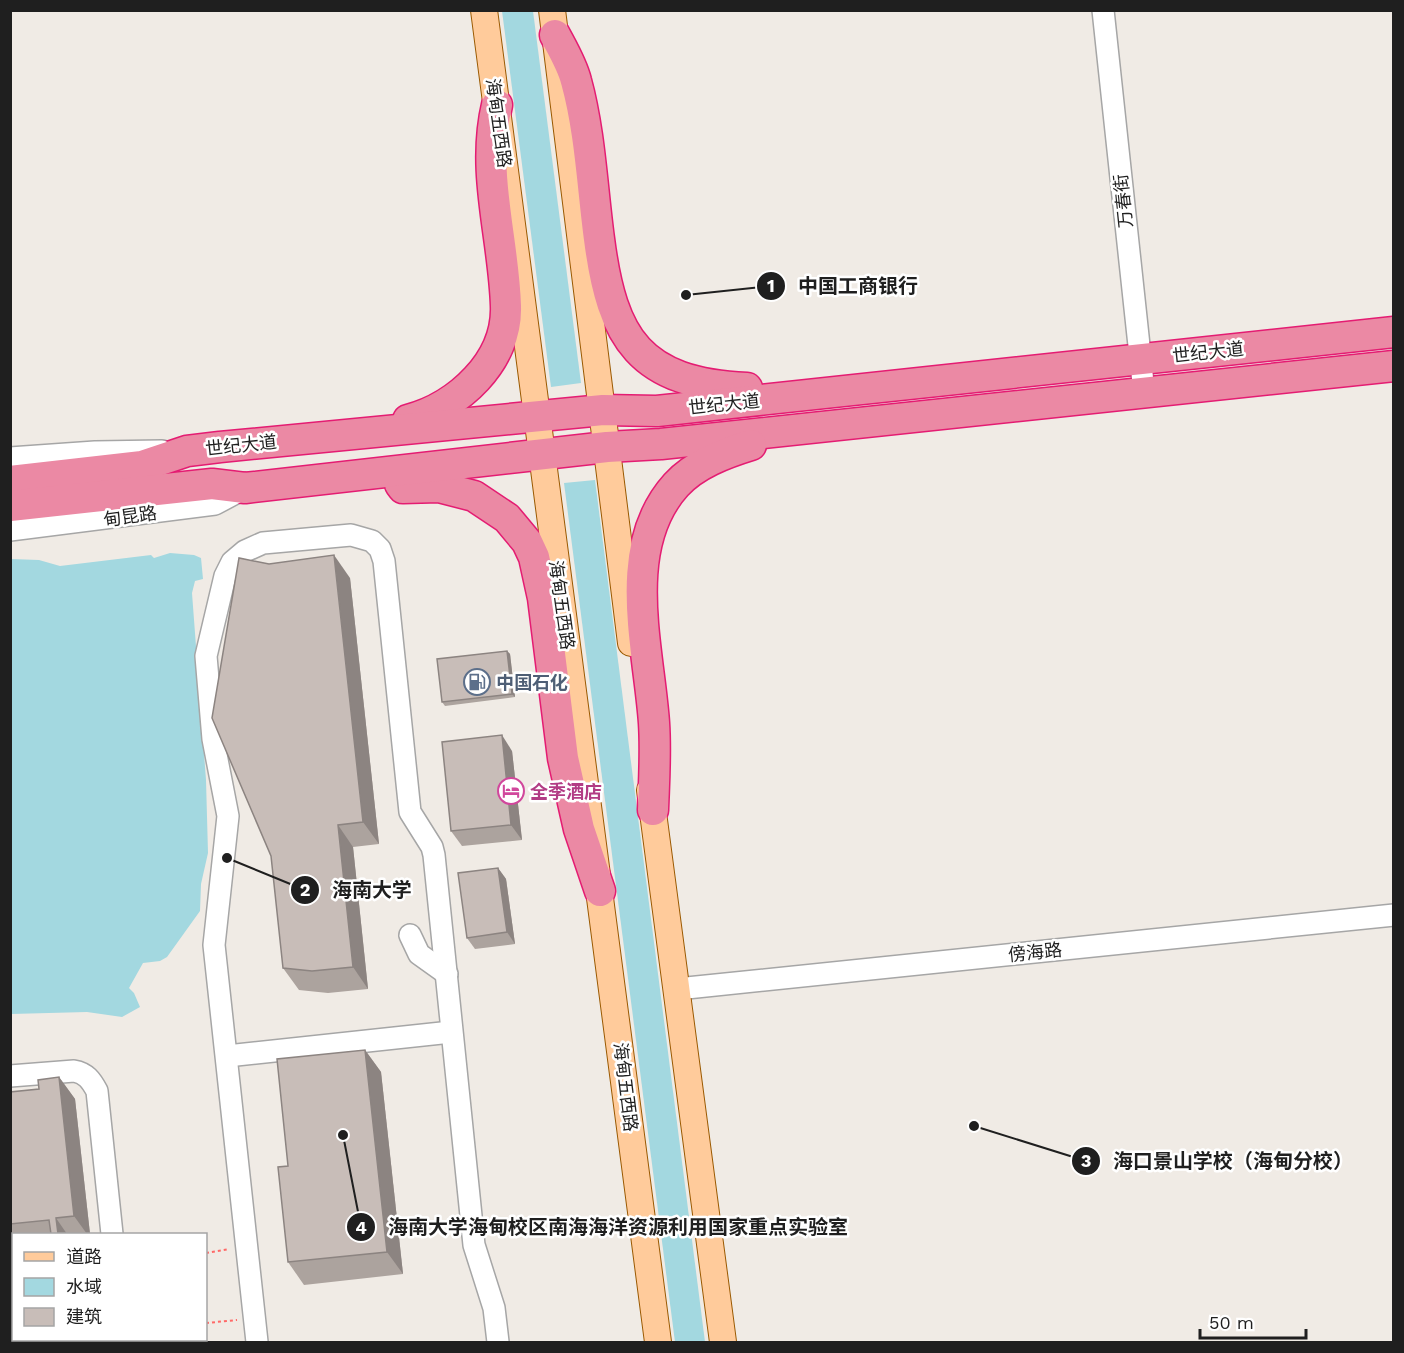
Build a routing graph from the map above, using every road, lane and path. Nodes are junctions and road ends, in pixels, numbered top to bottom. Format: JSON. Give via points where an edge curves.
{"nodes":[{"id":1,"x":484,"y":10,"type":"edge"},
{"id":2,"x":1103,"y":10,"type":"edge"},
{"id":3,"x":1111,"y":10,"type":"edge"},
{"id":4,"x":554,"y":23,"type":"edge"},
{"id":5,"x":497,"y":105,"type":"junction"},
{"id":6,"x":1394,"y":332,"type":"edge"},
{"id":7,"x":1144,"y":358,"type":"junction"},
{"id":8,"x":1394,"y":366,"type":"edge"},
{"id":9,"x":1148,"y":392,"type":"junction"},
{"id":10,"x":816,"y":394,"type":"junction"},
{"id":11,"x":603,"y":410,"type":"junction"},
{"id":12,"x":538,"y":417,"type":"junction"},
{"id":13,"x":810,"y":428,"type":"junction"},
{"id":14,"x":397,"y":430,"type":"junction"},
{"id":15,"x":607,"y":447,"type":"junction"},
{"id":16,"x":187,"y":451,"type":"junction"},
{"id":17,"x":542,"y":454,"type":"junction"},
{"id":18,"x":10,"y":458,"type":"edge"},
{"id":19,"x":392,"y":471,"type":"junction"},
{"id":20,"x":10,"y":481,"type":"edge"},
{"id":21,"x":59,"y":488,"type":"junction"},
{"id":22,"x":244,"y":488,"type":"junction"},
{"id":23,"x":10,"y":506,"type":"edge"},
{"id":24,"x":10,"y":530,"type":"edge"},
{"id":25,"x":653,"y":810,"type":"junction"},
{"id":26,"x":600,"y":891,"type":"junction"},
{"id":27,"x":1394,"y":915,"type":"edge"},
{"id":28,"x":1394,"y":923,"type":"edge"},
{"id":29,"x":410,"y":935,"type":"dead end"},
{"id":30,"x":443,"y":971,"type":"junction"},
{"id":31,"x":677,"y":993,"type":"junction"},
{"id":32,"x":447,"y":1035,"type":"junction"},
{"id":33,"x":230,"y":1058,"type":"junction"},
{"id":34,"x":14,"y":1081,"type":"edge"},
{"id":35,"x":107,"y":1233,"type":"edge"},
{"id":36,"x":112,"y":1233,"type":"edge"},
{"id":37,"x":246,"y":1246,"type":"junction"},
{"id":38,"x":207,"y":1253,"type":"edge"},
{"id":39,"x":254,"y":1318,"type":"junction"},
{"id":40,"x":207,"y":1323,"type":"edge"},
{"id":41,"x":257,"y":1342,"type":"edge"},
{"id":42,"x":265,"y":1342,"type":"edge"},
{"id":43,"x":489,"y":1342,"type":"edge"},
{"id":44,"x":498,"y":1342,"type":"edge"},
{"id":45,"x":658,"y":1342,"type":"edge"},
{"id":46,"x":723,"y":1342,"type":"edge"}],
"edges":[{"from":1,"to":5,"type":"main road","name":"海甸五西路"},
{"from":2,"to":7,"type":"street","name":"万春街"},
{"from":3,"to":7,"type":"street","name":"万春街"},
{"from":4,"to":10,"type":"highway","via":[[577,84],[604,279],[612,308],[628,338],[652,362],[691,381],[728,387],[789,388]]},
{"from":4,"to":11,"type":"main road"},
{"from":5,"to":12,"type":"main road","name":"海甸五西路"},
{"from":5,"to":14,"type":"highway","via":[[490,152],[506,307],[499,340],[491,359],[470,386],[440,408],[408,420]]},
{"from":6,"to":7,"type":"highway","name":"世纪大道"},
{"from":7,"to":9,"type":"street","name":"万春街"},
{"from":7,"to":10,"type":"highway","name":"世纪大道"},
{"from":8,"to":9,"type":"highway","name":"世纪大道"},
{"from":9,"to":13,"type":"highway","name":"世纪大道"},
{"from":10,"to":11,"type":"highway","name":"世纪大道","via":[[657,411]]},
{"from":11,"to":12,"type":"highway","name":"世纪大道"},
{"from":11,"to":15,"type":"main road"},
{"from":12,"to":14,"type":"highway","name":"世纪大道"},
{"from":12,"to":17,"type":"main road","name":"海甸五西路"},
{"from":13,"to":15,"type":"highway","name":"世纪大道"},
{"from":13,"to":25,"type":"highway","via":[[795,436],[744,447],[693,470],[663,502],[651,527],[644,556],[643,593],[654,723]]},
{"from":14,"to":16,"type":"highway","name":"世纪大道"},
{"from":15,"to":17,"type":"highway","name":"世纪大道"},
{"from":15,"to":25,"type":"main road"},
{"from":16,"to":18,"type":"street"},
{"from":16,"to":21,"type":"highway","name":"世纪大道"},
{"from":17,"to":19,"type":"highway","name":"世纪大道"},
{"from":17,"to":26,"type":"main road","name":"海甸五西路"},
{"from":19,"to":22,"type":"highway","name":"世纪大道"},
{"from":19,"to":26,"type":"highway","via":[[403,488],[439,487],[485,502],[507,518],[534,556],[543,598],[562,758],[579,830]]},
{"from":20,"to":21,"type":"highway"},
{"from":21,"to":22,"type":"highway","name":"世纪大道","via":[[212,484]]},
{"from":21,"to":23,"type":"highway"},
{"from":22,"to":24,"type":"street","name":"甸昆路","via":[[215,504]]},
{"from":25,"to":31,"type":"main road"},
{"from":26,"to":45,"type":"main road","name":"海甸五西路"},
{"from":27,"to":31,"type":"street","name":"傍海路"},
{"from":28,"to":31,"type":"street","name":"傍海路"},
{"from":29,"to":30,"type":"street","via":[[419,954]]},
{"from":30,"to":32,"type":"street"},
{"from":30,"to":33,"type":"street","via":[[426,849],[408,825],[405,812],[377,561],[367,547],[351,542],[264,550],[238,565],[212,656],[219,739],[234,812],[220,938]]},
{"from":31,"to":46,"type":"main road"},
{"from":32,"to":33,"type":"street"},
{"from":32,"to":43,"type":"street","via":[[465,1247],[485,1309]]},
{"from":32,"to":44,"type":"street","via":[[474,1245],[494,1308]]},
{"from":33,"to":37,"type":"street"},
{"from":33,"to":42,"type":"street"},
{"from":34,"to":35,"type":"street","via":[[74,1076],[89,1086]]},
{"from":34,"to":36,"type":"street","via":[[78,1071],[93,1084],[97,1091]]},
{"from":37,"to":38,"type":"path"},
{"from":37,"to":39,"type":"street"},
{"from":39,"to":40,"type":"path"},
{"from":39,"to":41,"type":"street"}]}
